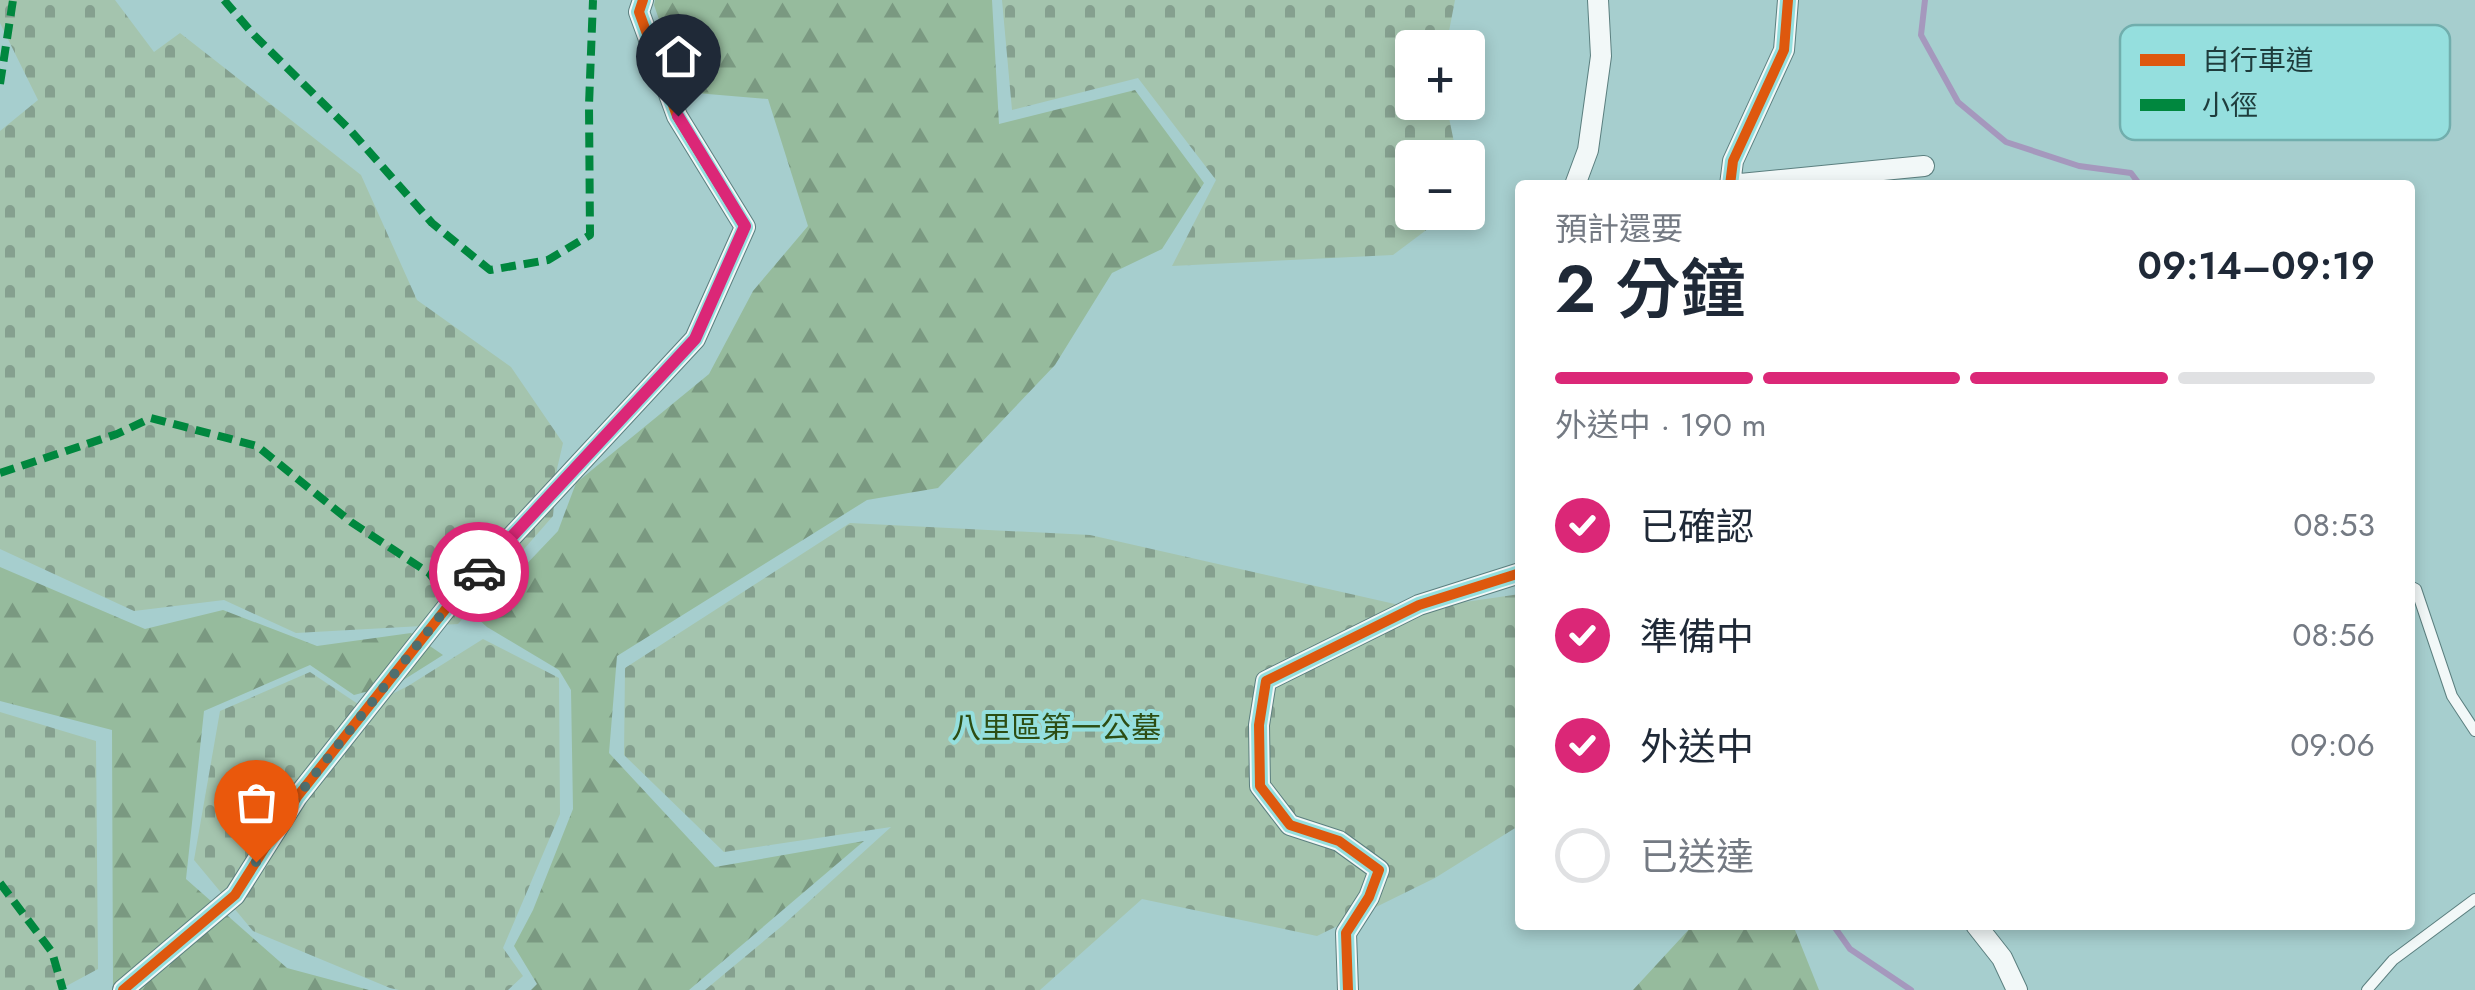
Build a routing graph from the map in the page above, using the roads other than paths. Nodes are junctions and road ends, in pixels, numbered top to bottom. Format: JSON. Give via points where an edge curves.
{"nodes":[{"id":1,"x":643,"y":0,"type":"edge"},
{"id":2,"x":1598,"y":0,"type":"edge"},
{"id":3,"x":1788,"y":0,"type":"edge"},
{"id":4,"x":1924,"y":166,"type":"dead end"},
{"id":5,"x":1577,"y":180,"type":"edge"},
{"id":6,"x":1731,"y":180,"type":"edge"},
{"id":7,"x":1781,"y":180,"type":"edge"},
{"id":8,"x":1515,"y":575,"type":"edge"},
{"id":9,"x":2415,"y":588,"type":"edge"},
{"id":10,"x":2475,"y":731,"type":"edge"},
{"id":11,"x":2475,"y":899,"type":"edge"},
{"id":12,"x":1980,"y":930,"type":"edge"},
{"id":13,"x":123,"y":990,"type":"edge"},
{"id":14,"x":1348,"y":990,"type":"edge"},
{"id":15,"x":2017,"y":990,"type":"edge"},
{"id":16,"x":2367,"y":990,"type":"edge"}],
"edges":[{"from":1,"to":13,"type":"street","via":[[639,12],[678,116],[745,226],[695,339],[452,601],[297,797],[235,895]]},
{"from":2,"to":5,"type":"street","via":[[1602,56]]},
{"from":3,"to":6,"type":"street","via":[[1784,50],[1733,160]]},
{"from":4,"to":7,"type":"street"},
{"from":8,"to":14,"type":"street","via":[[1419,605],[1266,681],[1258,726],[1260,786],[1290,825],[1339,842],[1379,870],[1346,933]]},
{"from":9,"to":10,"type":"lane","via":[[2452,696]]},
{"from":11,"to":16,"type":"lane","via":[[2393,960]]},
{"from":12,"to":15,"type":"street"}]}
